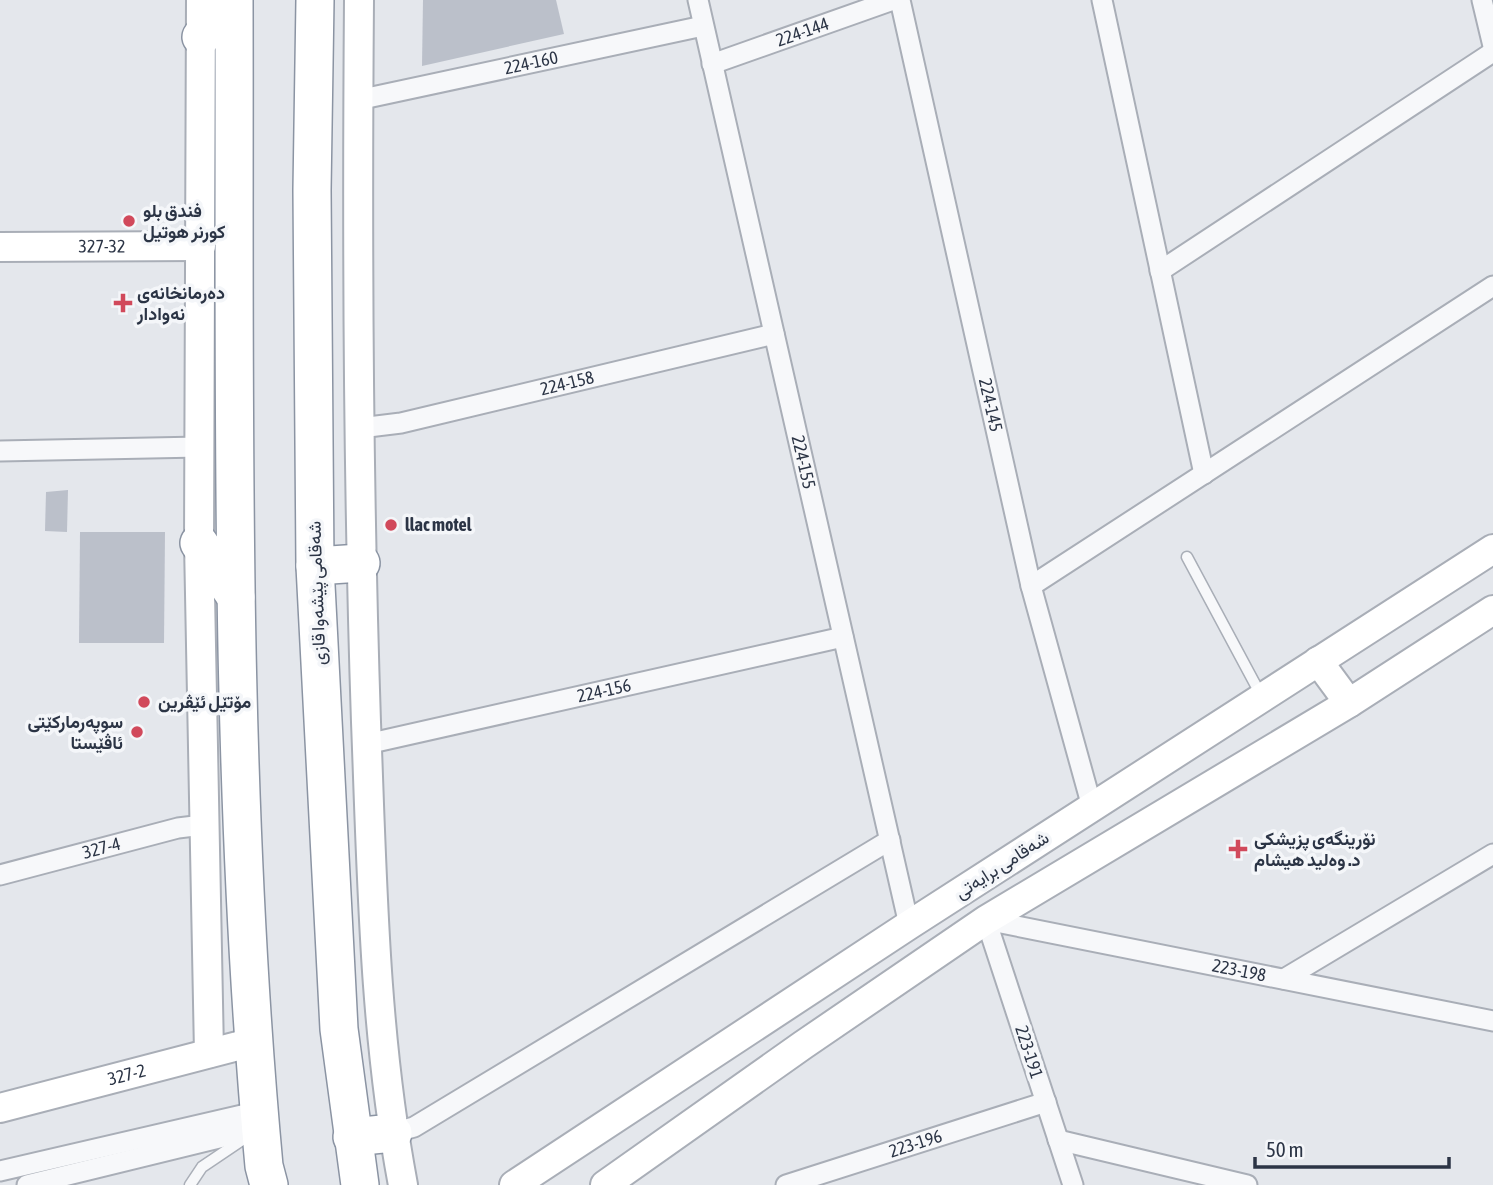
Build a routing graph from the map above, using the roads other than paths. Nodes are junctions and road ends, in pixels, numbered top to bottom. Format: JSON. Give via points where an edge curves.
{"nodes":[{"id":1,"x":201,"y":0,"type":"edge"},
{"id":2,"x":232,"y":0,"type":"edge"},
{"id":3,"x":315,"y":0,"type":"edge"},
{"id":4,"x":359,"y":0,"type":"edge"},
{"id":5,"x":698,"y":0,"type":"edge"},
{"id":6,"x":893,"y":0,"type":"edge"},
{"id":7,"x":900,"y":0,"type":"edge"},
{"id":8,"x":1102,"y":0,"type":"edge"},
{"id":9,"x":1482,"y":0,"type":"edge"},
{"id":10,"x":704,"y":26,"type":"junction"},
{"id":11,"x":201,"y":37,"type":"junction"},
{"id":12,"x":1493,"y":46,"type":"edge"},
{"id":13,"x":1493,"y":52,"type":"edge"},
{"id":14,"x":712,"y":64,"type":"junction"},
{"id":15,"x":358,"y":100,"type":"junction"},
{"id":16,"x":201,"y":246,"type":"junction"},
{"id":17,"x":0,"y":247,"type":"edge"},
{"id":18,"x":1160,"y":271,"type":"junction"},
{"id":19,"x":1493,"y":286,"type":"edge"},
{"id":20,"x":774,"y":334,"type":"junction"},
{"id":21,"x":360,"y":428,"type":"junction"},
{"id":22,"x":200,"y":447,"type":"junction"},
{"id":23,"x":0,"y":451,"type":"edge"},
{"id":24,"x":1204,"y":474,"type":"junction"},
{"id":25,"x":199,"y":543,"type":"junction"},
{"id":26,"x":1493,"y":549,"type":"edge"},
{"id":27,"x":1187,"y":557,"type":"dead end"},
{"id":28,"x":361,"y":563,"type":"junction"},
{"id":29,"x":315,"y":566,"type":"junction"},
{"id":30,"x":1031,"y":586,"type":"junction"},
{"id":31,"x":236,"y":597,"type":"junction"},
{"id":32,"x":1493,"y":610,"type":"edge"},
{"id":33,"x":843,"y":636,"type":"junction"},
{"id":34,"x":1318,"y":661,"type":"junction"},
{"id":35,"x":1262,"y":697,"type":"junction"},
{"id":36,"x":1349,"y":704,"type":"junction"},
{"id":37,"x":367,"y":744,"type":"junction"},
{"id":38,"x":1092,"y":807,"type":"junction"},
{"id":39,"x":203,"y":825,"type":"junction"},
{"id":40,"x":890,"y":840,"type":"junction"},
{"id":41,"x":1493,"y":854,"type":"edge"},
{"id":42,"x":0,"y":875,"type":"edge"},
{"id":43,"x":986,"y":920,"type":"junction"},
{"id":44,"x":909,"y":925,"type":"junction"},
{"id":45,"x":1284,"y":979,"type":"junction"},
{"id":46,"x":774,"y":1014,"type":"junction"},
{"id":47,"x":1493,"y":1021,"type":"edge"},
{"id":48,"x":253,"y":1042,"type":"junction"},
{"id":49,"x":803,"y":1045,"type":"junction"},
{"id":50,"x":209,"y":1053,"type":"junction"},
{"id":51,"x":1046,"y":1102,"type":"junction"},
{"id":52,"x":0,"y":1108,"type":"edge"},
{"id":53,"x":260,"y":1119,"type":"junction"},
{"id":54,"x":393,"y":1133,"type":"junction"},
{"id":55,"x":352,"y":1137,"type":"junction"},
{"id":56,"x":1058,"y":1140,"type":"junction"},
{"id":57,"x":0,"y":1171,"type":"edge"},
{"id":58,"x":27,"y":1185,"type":"edge"},
{"id":59,"x":190,"y":1185,"type":"edge"},
{"id":60,"x":269,"y":1185,"type":"edge"},
{"id":61,"x":360,"y":1185,"type":"edge"},
{"id":62,"x":402,"y":1185,"type":"edge"},
{"id":63,"x":514,"y":1185,"type":"edge"},
{"id":64,"x":605,"y":1185,"type":"edge"},
{"id":65,"x":786,"y":1185,"type":"edge"},
{"id":66,"x":1073,"y":1185,"type":"edge"},
{"id":67,"x":1247,"y":1185,"type":"edge"}],
"edges":[{"from":1,"to":11,"type":"street"},
{"from":2,"to":11,"type":"highway"},
{"from":2,"to":31,"type":"highway"},
{"from":3,"to":29,"type":"highway","name":"شەقامی پێشەوا قازی"},
{"from":4,"to":15,"type":"street"},
{"from":5,"to":10,"type":"street","name":"224-155"},
{"from":6,"to":14,"type":"street","name":"224-144"},
{"from":7,"to":30,"type":"street","name":"224-145"},
{"from":8,"to":18,"type":"street"},
{"from":9,"to":12,"type":"street"},
{"from":10,"to":14,"type":"street","name":"224-155"},
{"from":10,"to":15,"type":"street","name":"224-160"},
{"from":11,"to":16,"type":"street"},
{"from":13,"to":18,"type":"street"},
{"from":14,"to":20,"type":"street","name":"224-155"},
{"from":15,"to":21,"type":"street"},
{"from":16,"to":17,"type":"street","name":"327-32"},
{"from":16,"to":22,"type":"street"},
{"from":18,"to":24,"type":"street"},
{"from":19,"to":24,"type":"street"},
{"from":20,"to":21,"type":"street","name":"224-158","via":[[401,423]]},
{"from":20,"to":33,"type":"street","name":"224-155"},
{"from":21,"to":28,"type":"street"},
{"from":22,"to":23,"type":"street"},
{"from":22,"to":25,"type":"street"},
{"from":24,"to":30,"type":"street"},
{"from":25,"to":31,"type":"highway"},
{"from":25,"to":39,"type":"street"},
{"from":26,"to":34,"type":"street","name":"شەقامی برایەتی"},
{"from":27,"to":35,"type":"lane"},
{"from":28,"to":29,"type":"highway"},
{"from":28,"to":37,"type":"street"},
{"from":29,"to":55,"type":"highway","name":"شەقامی پێشەوا قازی","via":[[339,1029]]},
{"from":30,"to":38,"type":"street","name":"224-145"},
{"from":31,"to":48,"type":"highway"},
{"from":32,"to":36,"type":"street"},
{"from":33,"to":37,"type":"street","name":"224-156"},
{"from":33,"to":40,"type":"street","name":"224-155"},
{"from":34,"to":35,"type":"street","name":"شەقامی برایەتی"},
{"from":34,"to":36,"type":"street"},
{"from":35,"to":38,"type":"street","name":"شەقامی برایەتی"},
{"from":36,"to":43,"type":"street"},
{"from":37,"to":54,"type":"street","via":[[376,981]]},
{"from":38,"to":44,"type":"street","name":"شەقامی برایەتی"},
{"from":39,"to":42,"type":"street","name":"327-4"},
{"from":39,"to":50,"type":"street"},
{"from":40,"to":44,"type":"street","name":"224-155"},
{"from":40,"to":54,"type":"street","via":[[414,1128]]},
{"from":41,"to":45,"type":"street"},
{"from":43,"to":45,"type":"street","name":"223-198"},
{"from":43,"to":49,"type":"street"},
{"from":43,"to":51,"type":"street","name":"223-191"},
{"from":44,"to":46,"type":"street","name":"شەقامی برایەتی"},
{"from":45,"to":47,"type":"street","name":"223-198"},
{"from":46,"to":49,"type":"street"},
{"from":46,"to":63,"type":"street","name":"شەقامی برایەتی"},
{"from":48,"to":50,"type":"street","name":"327-2"},
{"from":48,"to":53,"type":"highway"},
{"from":49,"to":64,"type":"street"},
{"from":50,"to":52,"type":"street","name":"327-2"},
{"from":51,"to":56,"type":"street","name":"223-191"},
{"from":51,"to":65,"type":"street","name":"223-196"},
{"from":53,"to":57,"type":"street"},
{"from":53,"to":58,"type":"street"},
{"from":53,"to":59,"type":"lane","via":[[202,1167]]},
{"from":53,"to":60,"type":"highway"},
{"from":54,"to":55,"type":"highway"},
{"from":54,"to":62,"type":"street"},
{"from":55,"to":61,"type":"highway","name":"شەقامی پێشەوا قازی"},
{"from":56,"to":66,"type":"street","name":"223-191"},
{"from":56,"to":67,"type":"street"}]}
